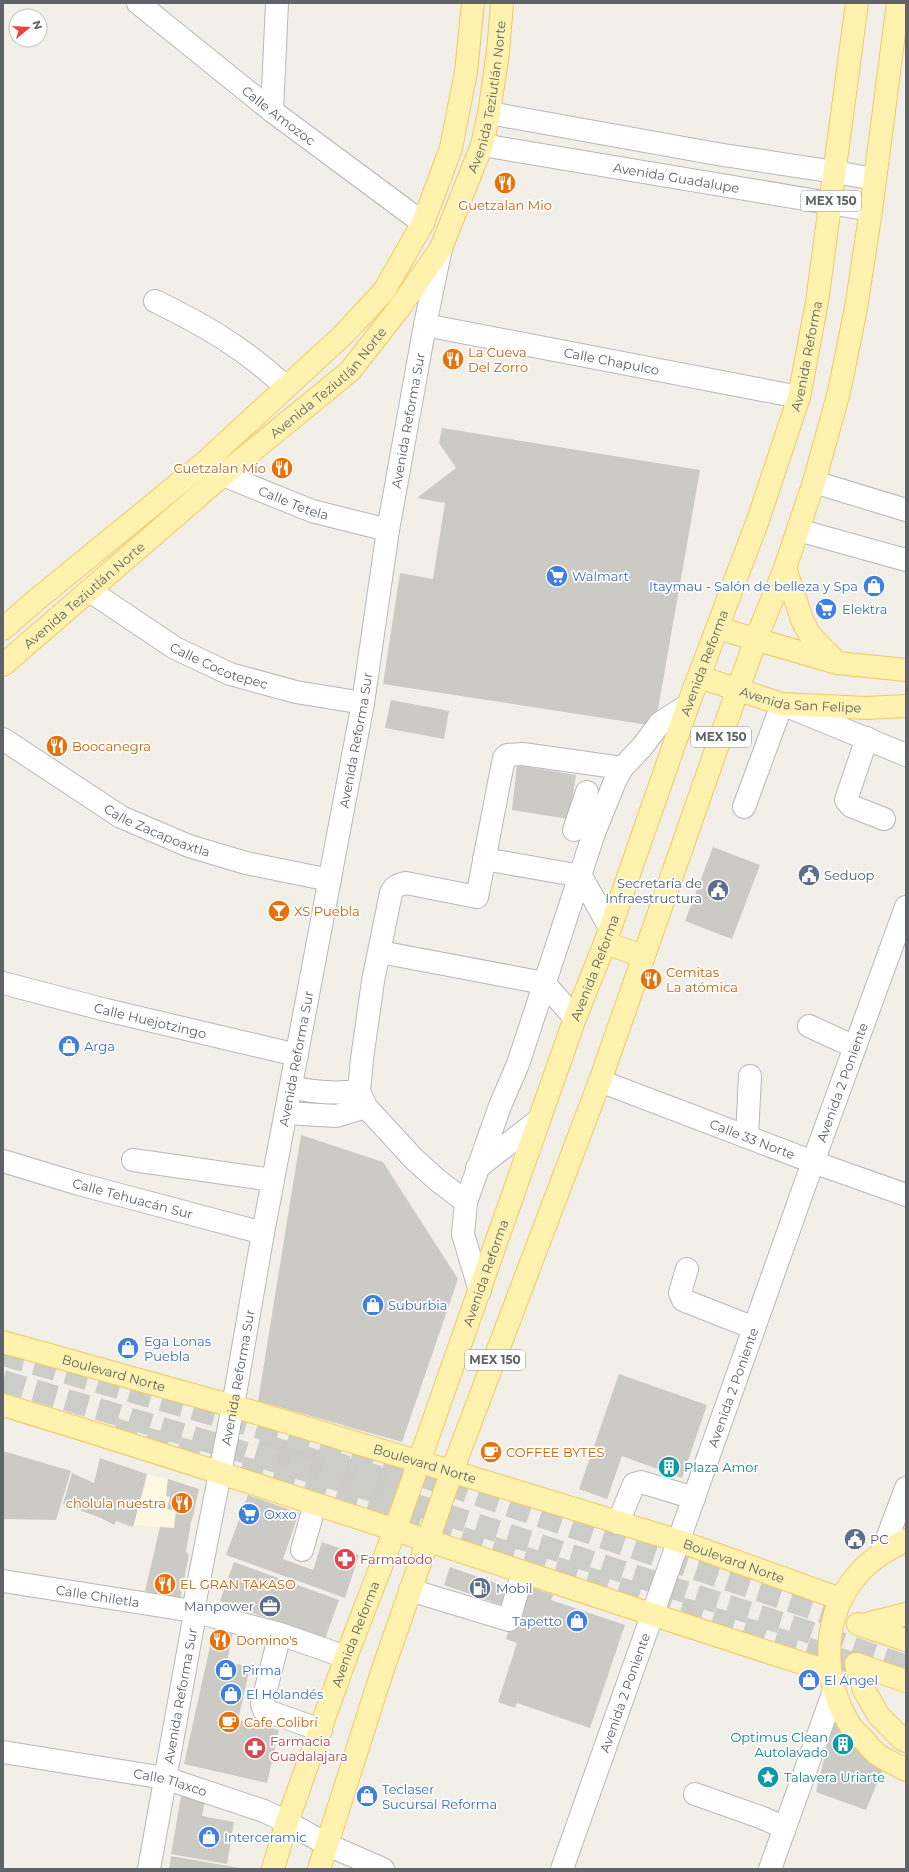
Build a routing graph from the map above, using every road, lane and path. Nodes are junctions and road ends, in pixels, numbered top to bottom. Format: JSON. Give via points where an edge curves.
{"nodes":[{"id":1,"x":138,"y":3,"type":"edge"},
{"id":2,"x":277,"y":3,"type":"edge"},
{"id":3,"x":473,"y":3,"type":"edge"},
{"id":4,"x":502,"y":3,"type":"edge"},
{"id":5,"x":857,"y":3,"type":"edge"},
{"id":6,"x":901,"y":5,"type":"edge"},
{"id":7,"x":272,"y":111,"type":"junction"},
{"id":8,"x":489,"y":114,"type":"junction"},
{"id":9,"x":482,"y":145,"type":"junction"},
{"id":10,"x":835,"y":172,"type":"junction"},
{"id":11,"x":874,"y":179,"type":"junction"},
{"id":12,"x":831,"y":203,"type":"junction"},
{"id":13,"x":870,"y":210,"type":"junction"},
{"id":14,"x":423,"y":223,"type":"junction"},
{"id":15,"x":441,"y":248,"type":"junction"},
{"id":16,"x":155,"y":301,"type":"dead end"},
{"id":17,"x":425,"y":325,"type":"junction"},
{"id":18,"x":286,"y":386,"type":"junction"},
{"id":19,"x":798,"y":397,"type":"junction"},
{"id":20,"x":204,"y":463,"type":"junction"},
{"id":21,"x":223,"y":475,"type":"junction"},
{"id":22,"x":814,"y":482,"type":"junction"},
{"id":23,"x":906,"y":510,"type":"edge"},
{"id":24,"x":388,"y":530,"type":"junction"},
{"id":25,"x":798,"y":530,"type":"junction"},
{"id":26,"x":906,"y":560,"type":"edge"},
{"id":27,"x":784,"y":568,"type":"junction"},
{"id":28,"x":90,"y":591,"type":"junction"},
{"id":29,"x":717,"y":628,"type":"junction"},
{"id":30,"x":3,"y":629,"type":"edge"},
{"id":31,"x":756,"y":639,"type":"junction"},
{"id":32,"x":837,"y":663,"type":"junction"},
{"id":33,"x":3,"y":665,"type":"edge"},
{"id":34,"x":906,"y":670,"type":"edge"},
{"id":35,"x":698,"y":677,"type":"junction"},
{"id":36,"x":738,"y":690,"type":"junction"},
{"id":37,"x":363,"y":703,"type":"junction"},
{"id":38,"x":782,"y":704,"type":"junction"},
{"id":39,"x":688,"y":705,"type":"junction"},
{"id":40,"x":906,"y":706,"type":"edge"},
{"id":41,"x":867,"y":738,"type":"junction"},
{"id":42,"x":3,"y":739,"type":"edge"},
{"id":43,"x":906,"y":755,"type":"edge"},
{"id":44,"x":622,"y":768,"type":"junction"},
{"id":45,"x":587,"y":792,"type":"dead end"},
{"id":46,"x":744,"y":808,"type":"dead end"},
{"id":47,"x":884,"y":819,"type":"dead end"},
{"id":48,"x":574,"y":830,"type":"dead end"},
{"id":49,"x":484,"y":859,"type":"junction"},
{"id":50,"x":581,"y":876,"type":"junction"},
{"id":51,"x":330,"y":880,"type":"junction"},
{"id":52,"x":906,"y":907,"type":"edge"},
{"id":53,"x":607,"y":936,"type":"junction"},
{"id":54,"x":380,"y":952,"type":"junction"},
{"id":55,"x":643,"y":956,"type":"junction"},
{"id":56,"x":3,"y":983,"type":"edge"},
{"id":57,"x":544,"y":983,"type":"junction"},
{"id":58,"x":575,"y":1018,"type":"junction"},
{"id":59,"x":809,"y":1026,"type":"dead end"},
{"id":60,"x":855,"y":1047,"type":"junction"},
{"id":61,"x":297,"y":1055,"type":"junction"},
{"id":62,"x":750,"y":1076,"type":"dead end"},
{"id":63,"x":600,"y":1081,"type":"junction"},
{"id":64,"x":291,"y":1087,"type":"junction"},
{"id":65,"x":363,"y":1099,"type":"junction"},
{"id":66,"x":286,"y":1113,"type":"junction"},
{"id":67,"x":539,"y":1120,"type":"junction"},
{"id":68,"x":747,"y":1137,"type":"junction"},
{"id":69,"x":133,"y":1160,"type":"dead end"},
{"id":70,"x":3,"y":1161,"type":"edge"},
{"id":71,"x":813,"y":1162,"type":"junction"},
{"id":72,"x":477,"y":1168,"type":"junction"},
{"id":73,"x":273,"y":1180,"type":"junction"},
{"id":74,"x":906,"y":1195,"type":"edge"},
{"id":75,"x":466,"y":1202,"type":"junction"},
{"id":76,"x":263,"y":1233,"type":"junction"},
{"id":77,"x":687,"y":1269,"type":"dead end"},
{"id":78,"x":480,"y":1291,"type":"junction"},
{"id":79,"x":754,"y":1328,"type":"junction"},
{"id":80,"x":3,"y":1342,"type":"edge"},
{"id":81,"x":3,"y":1405,"type":"edge"},
{"id":82,"x":233,"y":1406,"type":"junction"},
{"id":83,"x":418,"y":1461,"type":"junction"},
{"id":84,"x":452,"y":1471,"type":"junction"},
{"id":85,"x":220,"y":1474,"type":"junction"},
{"id":86,"x":906,"y":1488,"type":"edge"},
{"id":87,"x":694,"y":1498,"type":"junction"},
{"id":88,"x":315,"y":1504,"type":"junction"},
{"id":89,"x":618,"y":1522,"type":"junction"},
{"id":90,"x":395,"y":1530,"type":"junction"},
{"id":91,"x":906,"y":1540,"type":"edge"},
{"id":92,"x":428,"y":1541,"type":"junction"},
{"id":93,"x":679,"y":1541,"type":"junction"},
{"id":94,"x":302,"y":1550,"type":"dead end"},
{"id":95,"x":882,"y":1552,"type":"junction"},
{"id":96,"x":523,"y":1572,"type":"junction"},
{"id":97,"x":3,"y":1581,"type":"edge"},
{"id":98,"x":410,"y":1590,"type":"junction"},
{"id":99,"x":841,"y":1599,"type":"junction"},
{"id":100,"x":193,"y":1611,"type":"junction"},
{"id":101,"x":906,"y":1614,"type":"edge"},
{"id":102,"x":652,"y":1616,"type":"junction"},
{"id":103,"x":280,"y":1634,"type":"junction"},
{"id":104,"x":906,"y":1640,"type":"edge"},
{"id":105,"x":346,"y":1657,"type":"junction"},
{"id":106,"x":832,"y":1681,"type":"junction"},
{"id":107,"x":906,"y":1681,"type":"edge"},
{"id":108,"x":320,"y":1730,"type":"junction"},
{"id":109,"x":906,"y":1741,"type":"edge"},
{"id":110,"x":3,"y":1752,"type":"edge"},
{"id":111,"x":906,"y":1770,"type":"edge"},
{"id":112,"x":165,"y":1778,"type":"junction"},
{"id":113,"x":695,"y":1794,"type":"dead end"},
{"id":114,"x":287,"y":1822,"type":"junction"},
{"id":115,"x":785,"y":1828,"type":"junction"},
{"id":116,"x":328,"y":1845,"type":"junction"},
{"id":117,"x":149,"y":1869,"type":"edge"},
{"id":118,"x":273,"y":1869,"type":"edge"},
{"id":119,"x":320,"y":1869,"type":"edge"},
{"id":120,"x":383,"y":1869,"type":"edge"},
{"id":121,"x":562,"y":1869,"type":"edge"},
{"id":122,"x":770,"y":1869,"type":"edge"}],
"edges":[{"from":1,"to":7,"type":"street","name":"Calle Amozoc"},
{"from":2,"to":7,"type":"street"},
{"from":3,"to":14,"type":"main road","name":"Avenida Teziutlán Norte","via":[[466,72],[451,148]]},
{"from":4,"to":8,"type":"main road","name":"Avenida Teziutlán Norte"},
{"from":5,"to":10,"type":"main road","name":"Avenida Reforma","number":"MEX 150"},
{"from":6,"to":11,"type":"main road","number":"MEX 150"},
{"from":7,"to":14,"type":"street","name":"Calle Amozoc"},
{"from":8,"to":9,"type":"main road","name":"Avenida Teziutlán Norte"},
{"from":8,"to":10,"type":"street"},
{"from":9,"to":12,"type":"street","name":"Avenida Guadalupe"},
{"from":9,"to":15,"type":"main road","name":"Avenida Teziutlán Norte"},
{"from":10,"to":11,"type":"street"},
{"from":10,"to":12,"type":"main road","name":"Avenida Reforma","number":"MEX 150"},
{"from":11,"to":13,"type":"main road","number":"MEX 150"},
{"from":12,"to":13,"type":"street","name":"Avenida Guadalupe"},
{"from":12,"to":19,"type":"main road","name":"Avenida Reforma","number":"MEX 150","via":[[817,302]]},
{"from":13,"to":22,"type":"main road","number":"MEX 150","via":[[856,308],[839,392]]},
{"from":14,"to":18,"type":"main road","name":"Avenida Teziutlán Norte","via":[[384,291],[343,336]]},
{"from":15,"to":17,"type":"street","name":"Avenida Reforma Sur"},
{"from":15,"to":21,"type":"main road","name":"Avenida Teziutlán Norte","via":[[400,307],[350,371]]},
{"from":16,"to":18,"type":"street","via":[[199,322],[226,339]]},
{"from":17,"to":19,"type":"street","name":"Calle Chapulco"},
{"from":17,"to":24,"type":"street","name":"Avenida Reforma Sur"},
{"from":18,"to":20,"type":"main road","name":"Avenida Teziutlán Norte"},
{"from":19,"to":29,"type":"main road","name":"Avenida Reforma","number":"MEX 150","via":[[758,520]]},
{"from":20,"to":21,"type":"street","name":"Calle Tetela"},
{"from":20,"to":30,"type":"main road","name":"Avenida Teziutlán Norte"},
{"from":21,"to":24,"type":"street","name":"Calle Tetela","via":[[312,511]]},
{"from":21,"to":28,"type":"main road","name":"Avenida Teziutlán Norte"},
{"from":22,"to":23,"type":"street"},
{"from":22,"to":25,"type":"main road","number":"MEX 150"},
{"from":24,"to":37,"type":"street","name":"Avenida Reforma Sur"},
{"from":25,"to":26,"type":"street"},
{"from":25,"to":27,"type":"main road","number":"MEX 150"},
{"from":27,"to":31,"type":"main road","number":"MEX 150"},
{"from":27,"to":32,"type":"main road","via":[[810,635]]},
{"from":28,"to":33,"type":"main road","name":"Avenida Teziutlán Norte"},
{"from":28,"to":37,"type":"street","name":"Calle Cocotepec","via":[[175,648],[230,674],[296,692]]},
{"from":29,"to":31,"type":"main road"},
{"from":29,"to":35,"type":"main road","name":"Avenida Reforma","number":"MEX 150"},
{"from":31,"to":32,"type":"main road"},
{"from":31,"to":36,"type":"main road","number":"MEX 150"},
{"from":32,"to":34,"type":"main road"},
{"from":35,"to":36,"type":"main road","name":"Avenida San Felipe"},
{"from":35,"to":39,"type":"main road","name":"Avenida Reforma","number":"MEX 150"},
{"from":36,"to":38,"type":"main road","name":"Avenida San Felipe"},
{"from":36,"to":55,"type":"main road","number":"MEX 150"},
{"from":37,"to":51,"type":"street","name":"Avenida Reforma Sur"},
{"from":38,"to":40,"type":"main road","name":"Avenida San Felipe","via":[[867,708]]},
{"from":38,"to":41,"type":"street"},
{"from":38,"to":46,"type":"street"},
{"from":39,"to":44,"type":"street","via":[[660,723]]},
{"from":39,"to":53,"type":"main road","name":"Avenida Reforma","number":"MEX 150"},
{"from":41,"to":43,"type":"street"},
{"from":41,"to":47,"type":"street","via":[[846,800],[851,806]]},
{"from":42,"to":51,"type":"street","name":"Calle Zacapoaxtla","via":[[121,817],[189,846],[246,862]]},
{"from":44,"to":49,"type":"street","via":[[523,754],[507,755],[501,771]]},
{"from":44,"to":50,"type":"street","via":[[608,796]]},
{"from":45,"to":48,"type":"street"},
{"from":49,"to":50,"type":"street"},
{"from":49,"to":54,"type":"street","via":[[476,897],[406,883],[393,888],[388,902]]},
{"from":50,"to":53,"type":"street"},
{"from":50,"to":57,"type":"street"},
{"from":51,"to":61,"type":"street","name":"Avenida Reforma Sur"},
{"from":52,"to":60,"type":"street","name":"Avenida 2 Poniente"},
{"from":53,"to":55,"type":"main road"},
{"from":53,"to":58,"type":"main road","name":"Avenida Reforma","number":"MEX 150"},
{"from":54,"to":57,"type":"street"},
{"from":54,"to":65,"type":"street","via":[[372,986],[362,1059]]},
{"from":55,"to":63,"type":"main road","number":"MEX 150"},
{"from":56,"to":61,"type":"street","name":"Calle Huejotzingo"},
{"from":57,"to":58,"type":"street"},
{"from":57,"to":72,"type":"street","via":[[518,1064]]},
{"from":58,"to":67,"type":"main road","name":"Avenida Reforma","number":"MEX 150"},
{"from":59,"to":60,"type":"street"},
{"from":60,"to":71,"type":"street","name":"Avenida 2 Poniente"},
{"from":61,"to":64,"type":"street","name":"Avenida Reforma Sur"},
{"from":62,"to":68,"type":"street"},
{"from":63,"to":68,"type":"street","name":"Calle 33 Norte"},
{"from":63,"to":84,"type":"main road","number":"MEX 150"},
{"from":64,"to":65,"type":"street"},
{"from":64,"to":66,"type":"street","name":"Avenida Reforma Sur"},
{"from":65,"to":66,"type":"street","via":[[336,1116]]},
{"from":65,"to":75,"type":"street","via":[[414,1159]]},
{"from":66,"to":73,"type":"street","name":"Avenida Reforma Sur"},
{"from":67,"to":72,"type":"street"},
{"from":67,"to":78,"type":"main road","name":"Avenida Reforma","number":"MEX 150"},
{"from":68,"to":71,"type":"street","name":"Calle 33 Norte"},
{"from":69,"to":73,"type":"street"},
{"from":70,"to":76,"type":"street","name":"Calle Tehuacán Sur"},
{"from":71,"to":74,"type":"street","name":"Calle 33 Norte"},
{"from":71,"to":79,"type":"street","name":"Avenida 2 Poniente"},
{"from":72,"to":75,"type":"street"},
{"from":73,"to":76,"type":"street","name":"Avenida Reforma Sur"},
{"from":75,"to":78,"type":"street","via":[[463,1234]]},
{"from":76,"to":82,"type":"street","name":"Avenida Reforma Sur"},
{"from":77,"to":79,"type":"street","via":[[680,1293],[683,1300]]},
{"from":78,"to":83,"type":"main road","name":"Avenida Reforma","number":"MEX 150"},
{"from":79,"to":87,"type":"street","name":"Avenida 2 Poniente"},
{"from":80,"to":82,"type":"main road","name":"Boulevard Norte"},
{"from":81,"to":85,"type":"main road"},
{"from":82,"to":83,"type":"main road","name":"Boulevard Norte"},
{"from":82,"to":85,"type":"street","name":"Avenida Reforma Sur"},
{"from":83,"to":84,"type":"main road","name":"Boulevard Norte"},
{"from":83,"to":90,"type":"main road","name":"Avenida Reforma","number":"MEX 150"},
{"from":84,"to":89,"type":"main road","name":"Boulevard Norte"},
{"from":84,"to":92,"type":"main road","number":"MEX 150"},
{"from":85,"to":88,"type":"main road"},
{"from":85,"to":100,"type":"street","name":"Avenida Reforma Sur"},
{"from":86,"to":95,"type":"street"},
{"from":87,"to":89,"type":"street","via":[[641,1482],[634,1484]]},
{"from":87,"to":93,"type":"street","name":"Avenida 2 Poniente"},
{"from":88,"to":90,"type":"main road"},
{"from":88,"to":94,"type":"street"},
{"from":89,"to":93,"type":"main road","name":"Boulevard Norte"},
{"from":90,"to":92,"type":"main road"},
{"from":90,"to":105,"type":"main road","name":"Avenida Reforma","number":"MEX 150"},
{"from":91,"to":95,"type":"main road"},
{"from":92,"to":96,"type":"main road"},
{"from":92,"to":98,"type":"main road","number":"MEX 150"},
{"from":93,"to":99,"type":"main road","name":"Boulevard Norte"},
{"from":93,"to":102,"type":"street","name":"Avenida 2 Poniente"},
{"from":95,"to":99,"type":"main road","via":[[859,1573]]},
{"from":96,"to":98,"type":"street","via":[[509,1620]]},
{"from":96,"to":102,"type":"main road"},
{"from":97,"to":100,"type":"street","name":"Calle Chiletla"},
{"from":98,"to":116,"type":"main road","number":"MEX 150"},
{"from":99,"to":106,"type":"main road","via":[[833,1622],[829,1647]]},
{"from":100,"to":103,"type":"street","name":"Calle Chiletla"},
{"from":100,"to":112,"type":"street","name":"Avenida Reforma Sur","via":[[194,1619]]},
{"from":101,"to":104,"type":"main road","via":[[860,1624]]},
{"from":102,"to":106,"type":"main road"},
{"from":102,"to":121,"type":"street","name":"Avenida 2 Poniente"},
{"from":103,"to":105,"type":"street","name":"Calle Chiletla"},
{"from":103,"to":108,"type":"street","via":[[263,1708]]},
{"from":105,"to":108,"type":"main road","name":"Avenida Reforma","number":"MEX 150"},
{"from":106,"to":111,"type":"main road","via":[[850,1726],[877,1754]]},
{"from":106,"to":115,"type":"street"},
{"from":107,"to":109,"type":"main road","via":[[856,1664],[864,1690],[880,1716]]},
{"from":108,"to":114,"type":"main road","name":"Avenida Reforma","number":"MEX 150"},
{"from":110,"to":112,"type":"street","name":"Calle Tlaxco"},
{"from":112,"to":114,"type":"street","name":"Calle Tlaxco","via":[[264,1811]]},
{"from":112,"to":117,"type":"street","name":"Avenida Reforma Sur"},
{"from":113,"to":115,"type":"street"},
{"from":114,"to":116,"type":"street","name":"Calle Tlaxco"},
{"from":114,"to":118,"type":"main road","name":"Avenida Reforma","number":"MEX 150"},
{"from":115,"to":122,"type":"street"},
{"from":116,"to":119,"type":"main road","number":"MEX 150"},
{"from":116,"to":120,"type":"street","name":"Calle Tlaxco"}]}
